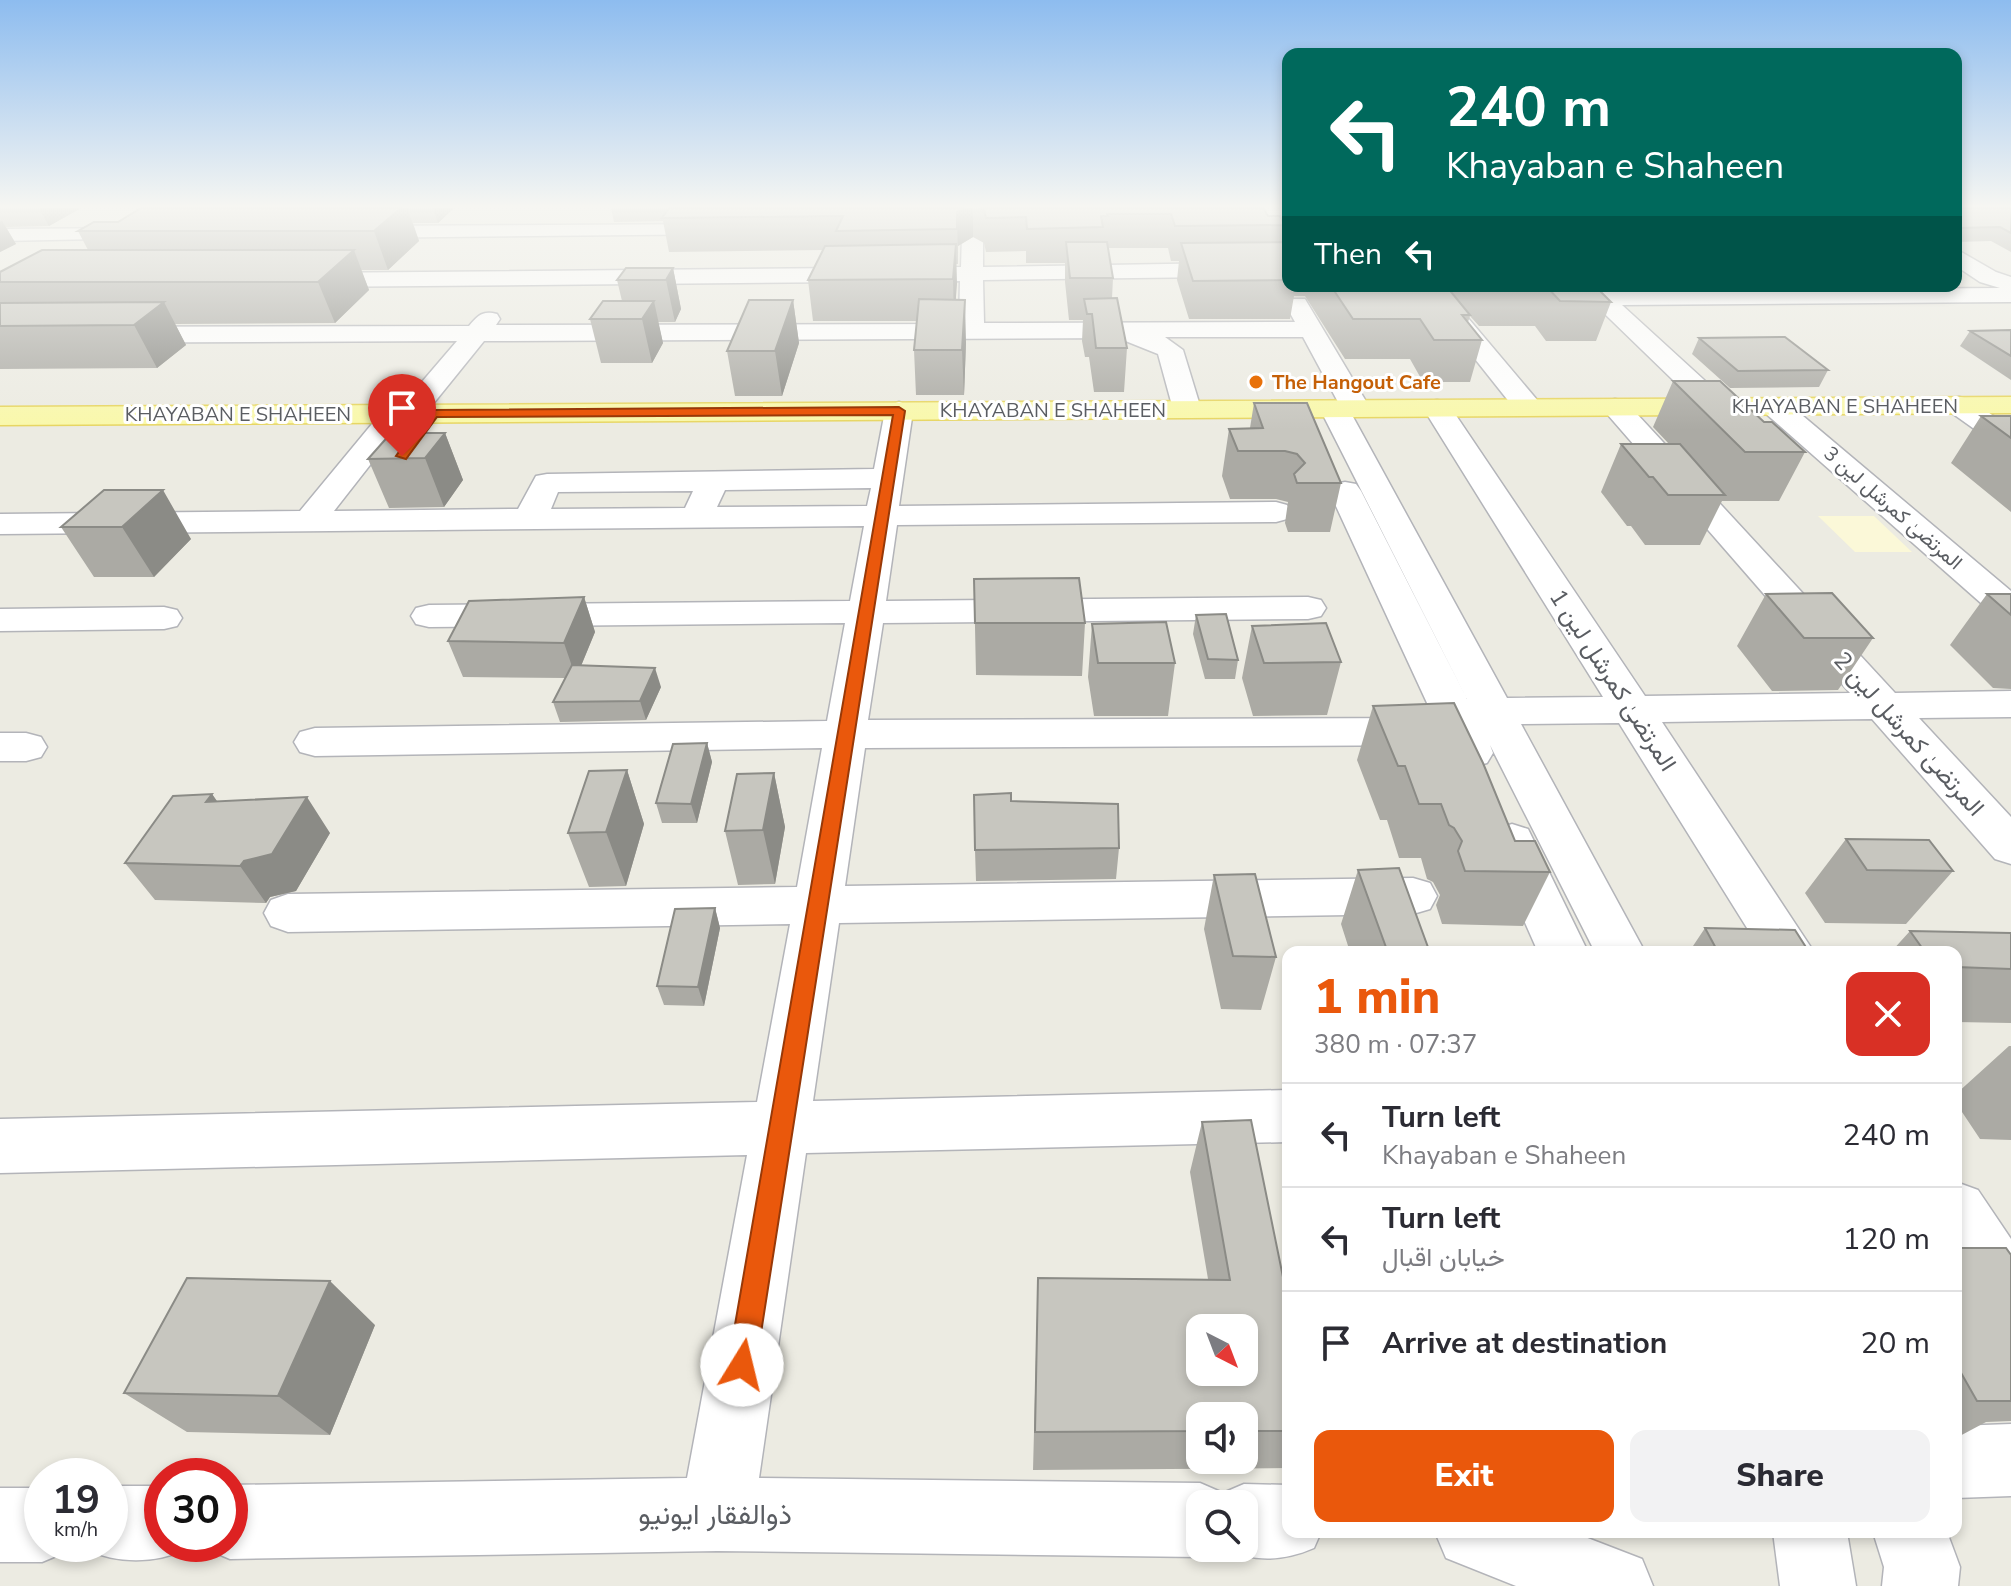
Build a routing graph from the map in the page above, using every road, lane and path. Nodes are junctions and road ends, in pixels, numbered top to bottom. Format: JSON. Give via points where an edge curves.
{"nodes":[{"id":1,"x":519,"y":282,"type":"edge"},
{"id":2,"x":971,"y":282,"type":"edge"},
{"id":3,"x":1293,"y":292,"type":"edge"},
{"id":4,"x":1434,"y":292,"type":"edge"},
{"id":5,"x":1586,"y":292,"type":"edge"},
{"id":6,"x":2011,"y":295,"type":"edge"},
{"id":7,"x":4,"y":325,"type":"edge"},
{"id":8,"x":1309,"y":329,"type":"junction"},
{"id":9,"x":1120,"y":330,"type":"junction"},
{"id":10,"x":971,"y":331,"type":"junction"},
{"id":11,"x":475,"y":335,"type":"junction"},
{"id":12,"x":1959,"y":405,"type":"junction"},
{"id":13,"x":2011,"y":405,"type":"edge"},
{"id":14,"x":1716,"y":406,"type":"junction"},
{"id":15,"x":1774,"y":406,"type":"junction"},
{"id":16,"x":1528,"y":407,"type":"junction"},
{"id":17,"x":1615,"y":407,"type":"junction"},
{"id":18,"x":1681,"y":407,"type":"junction"},
{"id":19,"x":1437,"y":408,"type":"junction"},
{"id":20,"x":1187,"y":409,"type":"junction"},
{"id":21,"x":1332,"y":409,"type":"junction"},
{"id":22,"x":899,"y":411,"type":"junction"},
{"id":23,"x":0,"y":416,"type":"edge"},
{"id":24,"x":416,"y":417,"type":"junction"},
{"id":25,"x":2011,"y":442,"type":"edge"},
{"id":26,"x":713,"y":481,"type":"junction"},
{"id":27,"x":885,"y":497,"type":"junction"},
{"id":28,"x":1276,"y":512,"type":"dead end"},
{"id":29,"x":697,"y":517,"type":"junction"},
{"id":30,"x":530,"y":519,"type":"junction"},
{"id":31,"x":308,"y":523,"type":"junction"},
{"id":32,"x":0,"y":524,"type":"edge"},
{"id":33,"x":1308,"y":608,"type":"dead end"},
{"id":34,"x":2011,"y":610,"type":"edge"},
{"id":35,"x":866,"y":612,"type":"junction"},
{"id":36,"x":429,"y":616,"type":"dead end"},
{"id":37,"x":164,"y":618,"type":"dead end"},
{"id":38,"x":0,"y":620,"type":"edge"},
{"id":39,"x":2011,"y":704,"type":"edge"},
{"id":40,"x":1883,"y":705,"type":"junction"},
{"id":41,"x":1631,"y":708,"type":"junction"},
{"id":42,"x":1478,"y":721,"type":"junction"},
{"id":43,"x":846,"y":734,"type":"junction"},
{"id":44,"x":315,"y":742,"type":"dead end"},
{"id":45,"x":2011,"y":847,"type":"edge"},
{"id":46,"x":1413,"y":896,"type":"edge"},
{"id":47,"x":818,"y":906,"type":"junction"},
{"id":48,"x":288,"y":913,"type":"dead end"},
{"id":49,"x":1560,"y":946,"type":"edge"},
{"id":50,"x":1616,"y":946,"type":"edge"},
{"id":51,"x":1785,"y":946,"type":"edge"},
{"id":52,"x":1282,"y":1116,"type":"edge"},
{"id":53,"x":781,"y":1127,"type":"junction"},
{"id":54,"x":0,"y":1146,"type":"edge"},
{"id":55,"x":1962,"y":1220,"type":"edge"},
{"id":56,"x":2011,"y":1296,"type":"edge"},
{"id":57,"x":2011,"y":1460,"type":"edge"},
{"id":58,"x":1962,"y":1462,"type":"edge"},
{"id":59,"x":717,"y":1514,"type":"junction"},
{"id":60,"x":1186,"y":1520,"type":"edge"},
{"id":61,"x":1258,"y":1521,"type":"edge"},
{"id":62,"x":248,"y":1522,"type":"edge"},
{"id":63,"x":1282,"y":1522,"type":"edge"},
{"id":64,"x":0,"y":1525,"type":"edge"},
{"id":65,"x":24,"y":1525,"type":"edge"},
{"id":66,"x":1488,"y":1538,"type":"edge"},
{"id":67,"x":1811,"y":1538,"type":"edge"},
{"id":68,"x":1615,"y":1586,"type":"edge"},
{"id":69,"x":1818,"y":1586,"type":"edge"}],
"edges":[{"from":1,"to":11,"type":"street"},
{"from":2,"to":10,"type":"street"},
{"from":3,"to":8,"type":"street"},
{"from":4,"to":16,"type":"street"},
{"from":5,"to":6,"type":"street"},
{"from":5,"to":14,"type":"street"},
{"from":5,"to":18,"type":"street"},
{"from":7,"to":11,"type":"street"},
{"from":8,"to":9,"type":"street"},
{"from":8,"to":21,"type":"street"},
{"from":9,"to":10,"type":"street"},
{"from":9,"to":20,"type":"street","via":[[1170,350]]},
{"from":10,"to":11,"type":"street"},
{"from":11,"to":24,"type":"street"},
{"from":12,"to":13,"type":"main road","name":"KHAYABAN E SHAHEEN"},
{"from":12,"to":15,"type":"main road","name":"KHAYABAN E SHAHEEN"},
{"from":12,"to":25,"type":"street"},
{"from":14,"to":15,"type":"main road","name":"KHAYABAN E SHAHEEN"},
{"from":14,"to":18,"type":"main road","name":"KHAYABAN E SHAHEEN"},
{"from":15,"to":34,"type":"street","name":"المرتضیٰ کمرشل لین 3"},
{"from":16,"to":17,"type":"main road","name":"KHAYABAN E SHAHEEN"},
{"from":16,"to":19,"type":"main road","name":"KHAYABAN E SHAHEEN"},
{"from":17,"to":18,"type":"main road","name":"KHAYABAN E SHAHEEN"},
{"from":17,"to":40,"type":"street","name":"المرتضیٰ کمرشل لین 2"},
{"from":19,"to":21,"type":"main road","name":"KHAYABAN E SHAHEEN"},
{"from":19,"to":41,"type":"street","name":"المرتضیٰ کمرشل لین 1"},
{"from":20,"to":21,"type":"main road","name":"KHAYABAN E SHAHEEN"},
{"from":20,"to":22,"type":"main road","name":"KHAYABAN E SHAHEEN"},
{"from":21,"to":42,"type":"street"},
{"from":22,"to":24,"type":"main road","name":"KHAYABAN E SHAHEEN"},
{"from":22,"to":27,"type":"street"},
{"from":23,"to":24,"type":"main road","name":"KHAYABAN E SHAHEEN"},
{"from":24,"to":31,"type":"street"},
{"from":26,"to":27,"type":"street"},
{"from":26,"to":29,"type":"street"},
{"from":26,"to":30,"type":"street","via":[[547,483]]},
{"from":27,"to":28,"type":"street"},
{"from":27,"to":29,"type":"street"},
{"from":27,"to":35,"type":"street"},
{"from":29,"to":30,"type":"street"},
{"from":30,"to":31,"type":"street","via":[[364,509]]},
{"from":31,"to":32,"type":"street"},
{"from":33,"to":35,"type":"street"},
{"from":35,"to":36,"type":"street"},
{"from":35,"to":43,"type":"street"},
{"from":37,"to":38,"type":"street"},
{"from":39,"to":40,"type":"street"},
{"from":40,"to":41,"type":"street"},
{"from":40,"to":45,"type":"street","name":"المرتضیٰ کمرشل لین 2"},
{"from":41,"to":42,"type":"street"},
{"from":41,"to":51,"type":"street","name":"المرتضیٰ کمرشل لین 1"},
{"from":42,"to":43,"type":"street"},
{"from":42,"to":49,"type":"street","via":[[1494,800]]},
{"from":42,"to":50,"type":"street"},
{"from":43,"to":44,"type":"street"},
{"from":43,"to":47,"type":"street"},
{"from":46,"to":47,"type":"street"},
{"from":47,"to":48,"type":"street"},
{"from":47,"to":53,"type":"street"},
{"from":52,"to":53,"type":"street"},
{"from":53,"to":54,"type":"street"},
{"from":53,"to":59,"type":"street"},
{"from":55,"to":56,"type":"street"},
{"from":57,"to":58,"type":"street"},
{"from":59,"to":60,"type":"street","name":"ذوالفقار ایونیو"},
{"from":59,"to":62,"type":"street","name":"ذوالفقار ایونیو"},
{"from":61,"to":63,"type":"street"},
{"from":64,"to":65,"type":"street"},
{"from":66,"to":68,"type":"street"},
{"from":67,"to":69,"type":"street"}]}
